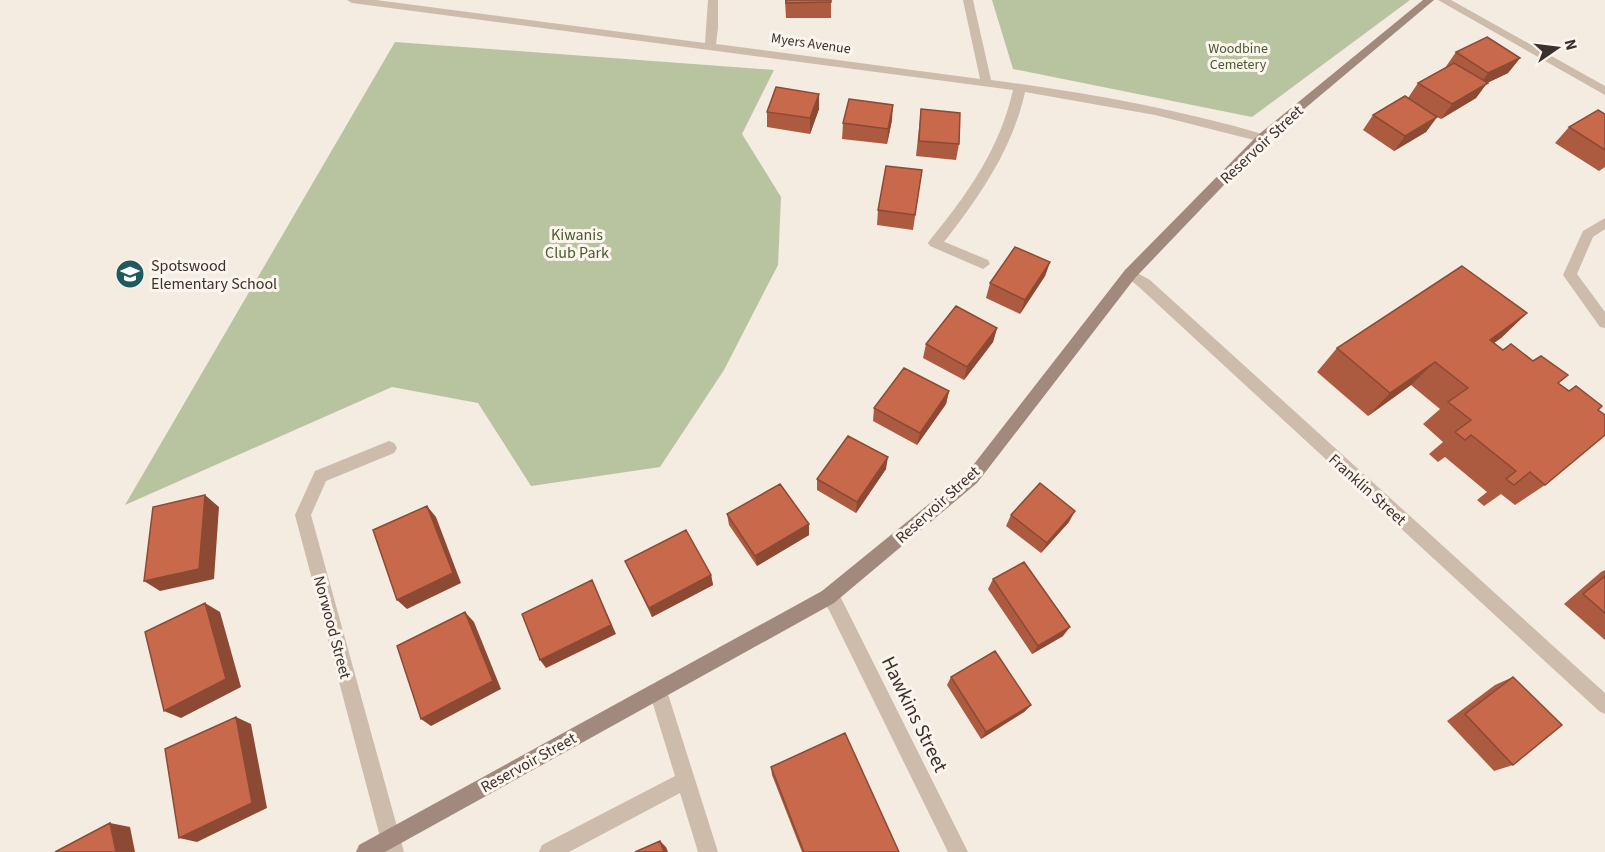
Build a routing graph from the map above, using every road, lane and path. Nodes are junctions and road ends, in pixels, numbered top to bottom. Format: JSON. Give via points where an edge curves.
{"nodes":[{"id":1,"x":352,"y":0,"type":"edge"},
{"id":2,"x":714,"y":0,"type":"edge"},
{"id":3,"x":968,"y":0,"type":"edge"},
{"id":4,"x":1429,"y":0,"type":"edge"},
{"id":5,"x":1443,"y":0,"type":"edge"},
{"id":6,"x":710,"y":45,"type":"junction"},
{"id":7,"x":986,"y":82,"type":"junction"},
{"id":8,"x":1020,"y":87,"type":"junction"},
{"id":9,"x":1605,"y":91,"type":"edge"},
{"id":10,"x":1262,"y":138,"type":"junction"},
{"id":11,"x":1605,"y":223,"type":"edge"},
{"id":12,"x":983,"y":264,"type":"dead end"},
{"id":13,"x":1130,"y":274,"type":"junction"},
{"id":14,"x":1605,"y":323,"type":"edge"},
{"id":15,"x":389,"y":448,"type":"dead end"},
{"id":16,"x":828,"y":597,"type":"junction"},
{"id":17,"x":658,"y":691,"type":"junction"},
{"id":18,"x":1605,"y":705,"type":"edge"},
{"id":19,"x":686,"y":780,"type":"junction"},
{"id":20,"x":393,"y":845,"type":"edge"},
{"id":21,"x":366,"y":852,"type":"edge"},
{"id":22,"x":549,"y":852,"type":"edge"},
{"id":23,"x":708,"y":852,"type":"edge"},
{"id":24,"x":958,"y":852,"type":"edge"}],
"edges":[{"from":1,"to":6,"type":"street","name":"Myers Avenue"},
{"from":2,"to":6,"type":"street"},
{"from":3,"to":7,"type":"street"},
{"from":4,"to":10,"type":"main road","name":"Reservoir Street"},
{"from":5,"to":9,"type":"street"},
{"from":6,"to":7,"type":"street","name":"Myers Avenue"},
{"from":7,"to":8,"type":"street","name":"Myers Avenue"},
{"from":8,"to":10,"type":"street","name":"Myers Avenue","via":[[1148,108]]},
{"from":8,"to":12,"type":"street","via":[[1011,125],[993,159],[964,210],[935,243]]},
{"from":10,"to":13,"type":"main road","name":"Reservoir Street"},
{"from":11,"to":14,"type":"street","via":[[1588,234],[1570,275]]},
{"from":13,"to":16,"type":"main road","name":"Reservoir Street","via":[[972,478]]},
{"from":13,"to":18,"type":"street","name":"Franklin Street"},
{"from":15,"to":20,"type":"street","name":"Norwood Street","via":[[320,476],[303,515]]},
{"from":16,"to":17,"type":"main road","name":"Reservoir Street"},
{"from":16,"to":24,"type":"street","name":"Hawkins Street","via":[[836,604]]},
{"from":17,"to":19,"type":"street"},
{"from":17,"to":20,"type":"main road","name":"Reservoir Street"},
{"from":19,"to":22,"type":"street"},
{"from":19,"to":23,"type":"street"},
{"from":20,"to":21,"type":"main road","name":"Reservoir Street"}]}
